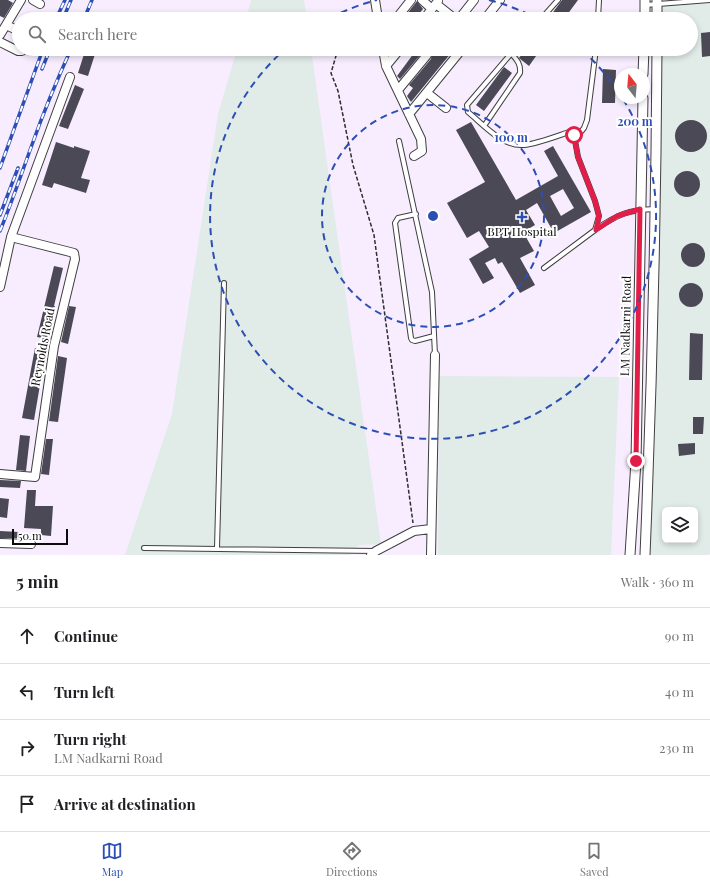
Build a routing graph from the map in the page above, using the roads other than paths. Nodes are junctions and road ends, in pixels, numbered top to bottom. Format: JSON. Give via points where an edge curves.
{"nodes":[{"id":1,"x":21,"y":0,"type":"edge"},
{"id":2,"x":376,"y":0,"type":"edge"},
{"id":3,"x":411,"y":0,"type":"edge"},
{"id":4,"x":422,"y":0,"type":"edge"},
{"id":5,"x":474,"y":0,"type":"edge"},
{"id":6,"x":500,"y":0,"type":"edge"},
{"id":7,"x":558,"y":0,"type":"edge"},
{"id":8,"x":599,"y":0,"type":"edge"},
{"id":9,"x":710,"y":0,"type":"edge"},
{"id":10,"x":645,"y":3,"type":"edge"},
{"id":11,"x":657,"y":3,"type":"edge"},
{"id":12,"x":436,"y":4,"type":"edge"},
{"id":13,"x":14,"y":12,"type":"edge"},
{"id":14,"x":377,"y":12,"type":"edge"},
{"id":15,"x":402,"y":12,"type":"edge"},
{"id":16,"x":430,"y":12,"type":"edge"},
{"id":17,"x":446,"y":12,"type":"edge"},
{"id":18,"x":465,"y":12,"type":"edge"},
{"id":19,"x":491,"y":12,"type":"edge"},
{"id":20,"x":547,"y":12,"type":"edge"},
{"id":21,"x":598,"y":12,"type":"edge"},
{"id":22,"x":12,"y":15,"type":"edge"},
{"id":23,"x":6,"y":25,"type":"junction"},
{"id":24,"x":12,"y":28,"type":"edge"},
{"id":25,"x":0,"y":35,"type":"edge"},
{"id":26,"x":0,"y":42,"type":"edge"},
{"id":27,"x":12,"y":48,"type":"edge"},
{"id":28,"x":384,"y":56,"type":"edge"},
{"id":29,"x":394,"y":56,"type":"edge"},
{"id":30,"x":426,"y":56,"type":"edge"},
{"id":31,"x":456,"y":56,"type":"edge"},
{"id":32,"x":508,"y":56,"type":"edge"},
{"id":33,"x":514,"y":56,"type":"edge"},
{"id":34,"x":595,"y":56,"type":"edge"},
{"id":35,"x":644,"y":56,"type":"edge"},
{"id":36,"x":656,"y":56,"type":"edge"},
{"id":37,"x":386,"y":66,"type":"junction"},
{"id":38,"x":643,"y":68,"type":"edge"},
{"id":39,"x":70,"y":77,"type":"dead end"},
{"id":40,"x":398,"y":90,"type":"junction"},
{"id":41,"x":427,"y":93,"type":"junction"},
{"id":42,"x":642,"y":104,"type":"edge"},
{"id":43,"x":446,"y":108,"type":"dead end"},
{"id":44,"x":409,"y":114,"type":"junction"},
{"id":45,"x":484,"y":126,"type":"junction"},
{"id":46,"x":575,"y":139,"type":"junction"},
{"id":47,"x":399,"y":141,"type":"dead end"},
{"id":48,"x":414,"y":156,"type":"joint"},
{"id":49,"x":404,"y":159,"type":"junction"},
{"id":50,"x":640,"y":209,"type":"junction"},
{"id":51,"x":656,"y":209,"type":"junction"},
{"id":52,"x":416,"y":214,"type":"junction"},
{"id":53,"x":596,"y":230,"type":"junction"},
{"id":54,"x":11,"y":237,"type":"junction"},
{"id":55,"x":544,"y":268,"type":"dead end"},
{"id":56,"x":224,"y":283,"type":"dead end"},
{"id":57,"x":0,"y":287,"type":"edge"},
{"id":58,"x":434,"y":336,"type":"junction"},
{"id":59,"x":435,"y":355,"type":"joint"},
{"id":60,"x":0,"y":474,"type":"edge"},
{"id":61,"x":431,"y":530,"type":"junction"},
{"id":62,"x":0,"y":543,"type":"edge"},
{"id":63,"x":31,"y":544,"type":"dead end"},
{"id":64,"x":144,"y":548,"type":"dead end"},
{"id":65,"x":217,"y":548,"type":"junction"},
{"id":66,"x":374,"y":554,"type":"edge"},
{"id":67,"x":431,"y":555,"type":"edge"},
{"id":68,"x":630,"y":555,"type":"edge"},
{"id":69,"x":644,"y":555,"type":"edge"}],
"edges":[{"from":1,"to":13,"type":"street"},
{"from":2,"to":14,"type":"street"},
{"from":3,"to":15,"type":"street"},
{"from":4,"to":12,"type":"street"},
{"from":5,"to":18,"type":"street"},
{"from":6,"to":19,"type":"street"},
{"from":7,"to":20,"type":"lane"},
{"from":8,"to":21,"type":"lane"},
{"from":9,"to":11,"type":"lane"},
{"from":10,"to":11,"type":"lane"},
{"from":12,"to":16,"type":"street"},
{"from":12,"to":17,"type":"street"},
{"from":22,"to":23,"type":"street"},
{"from":23,"to":24,"type":"street"},
{"from":23,"to":25,"type":"street"},
{"from":26,"to":27,"type":"street"},
{"from":28,"to":37,"type":"street"},
{"from":29,"to":37,"type":"street"},
{"from":30,"to":40,"type":"street"},
{"from":31,"to":41,"type":"street"},
{"from":32,"to":45,"type":"lane","via":[[467,105],[468,112]]},
{"from":33,"to":45,"type":"lane","via":[[519,62],[520,73]]},
{"from":34,"to":46,"type":"lane","via":[[587,120]]},
{"from":35,"to":38,"type":"street"},
{"from":36,"to":51,"type":"street"},
{"from":37,"to":40,"type":"street"},
{"from":39,"to":54,"type":"street"},
{"from":40,"to":44,"type":"street"},
{"from":41,"to":43,"type":"street"},
{"from":41,"to":44,"type":"street"},
{"from":42,"to":50,"type":"street","name":"LM Nadkarni Road"},
{"from":44,"to":48,"type":"street","via":[[423,148]]},
{"from":45,"to":46,"type":"lane","via":[[514,144],[524,145],[569,132]]},
{"from":46,"to":53,"type":"lane","via":[[578,157],[599,216]]},
{"from":47,"to":49,"type":"lane"},
{"from":48,"to":49,"type":"lane"},
{"from":49,"to":52,"type":"lane"},
{"from":50,"to":51,"type":"lane"},
{"from":50,"to":53,"type":"lane","via":[[617,216]]},
{"from":50,"to":68,"type":"street","name":"LM Nadkarni Road","via":[[636,461]]},
{"from":51,"to":69,"type":"street"},
{"from":52,"to":58,"type":"lane","via":[[432,292]]},
{"from":52,"to":58,"type":"lane","via":[[398,218],[395,223],[411,338],[415,341]]},
{"from":53,"to":55,"type":"lane"},
{"from":54,"to":57,"type":"street"},
{"from":54,"to":60,"type":"street","name":"Reynolds Road","via":[[74,254],[76,259],[54,346],[35,477]]},
{"from":56,"to":65,"type":"lane"},
{"from":58,"to":59,"type":"lane"},
{"from":59,"to":61,"type":"street"},
{"from":61,"to":66,"type":"street","via":[[414,531]]},
{"from":61,"to":67,"type":"street"},
{"from":62,"to":63,"type":"street"},
{"from":64,"to":65,"type":"lane"},
{"from":65,"to":66,"type":"lane"}]}
